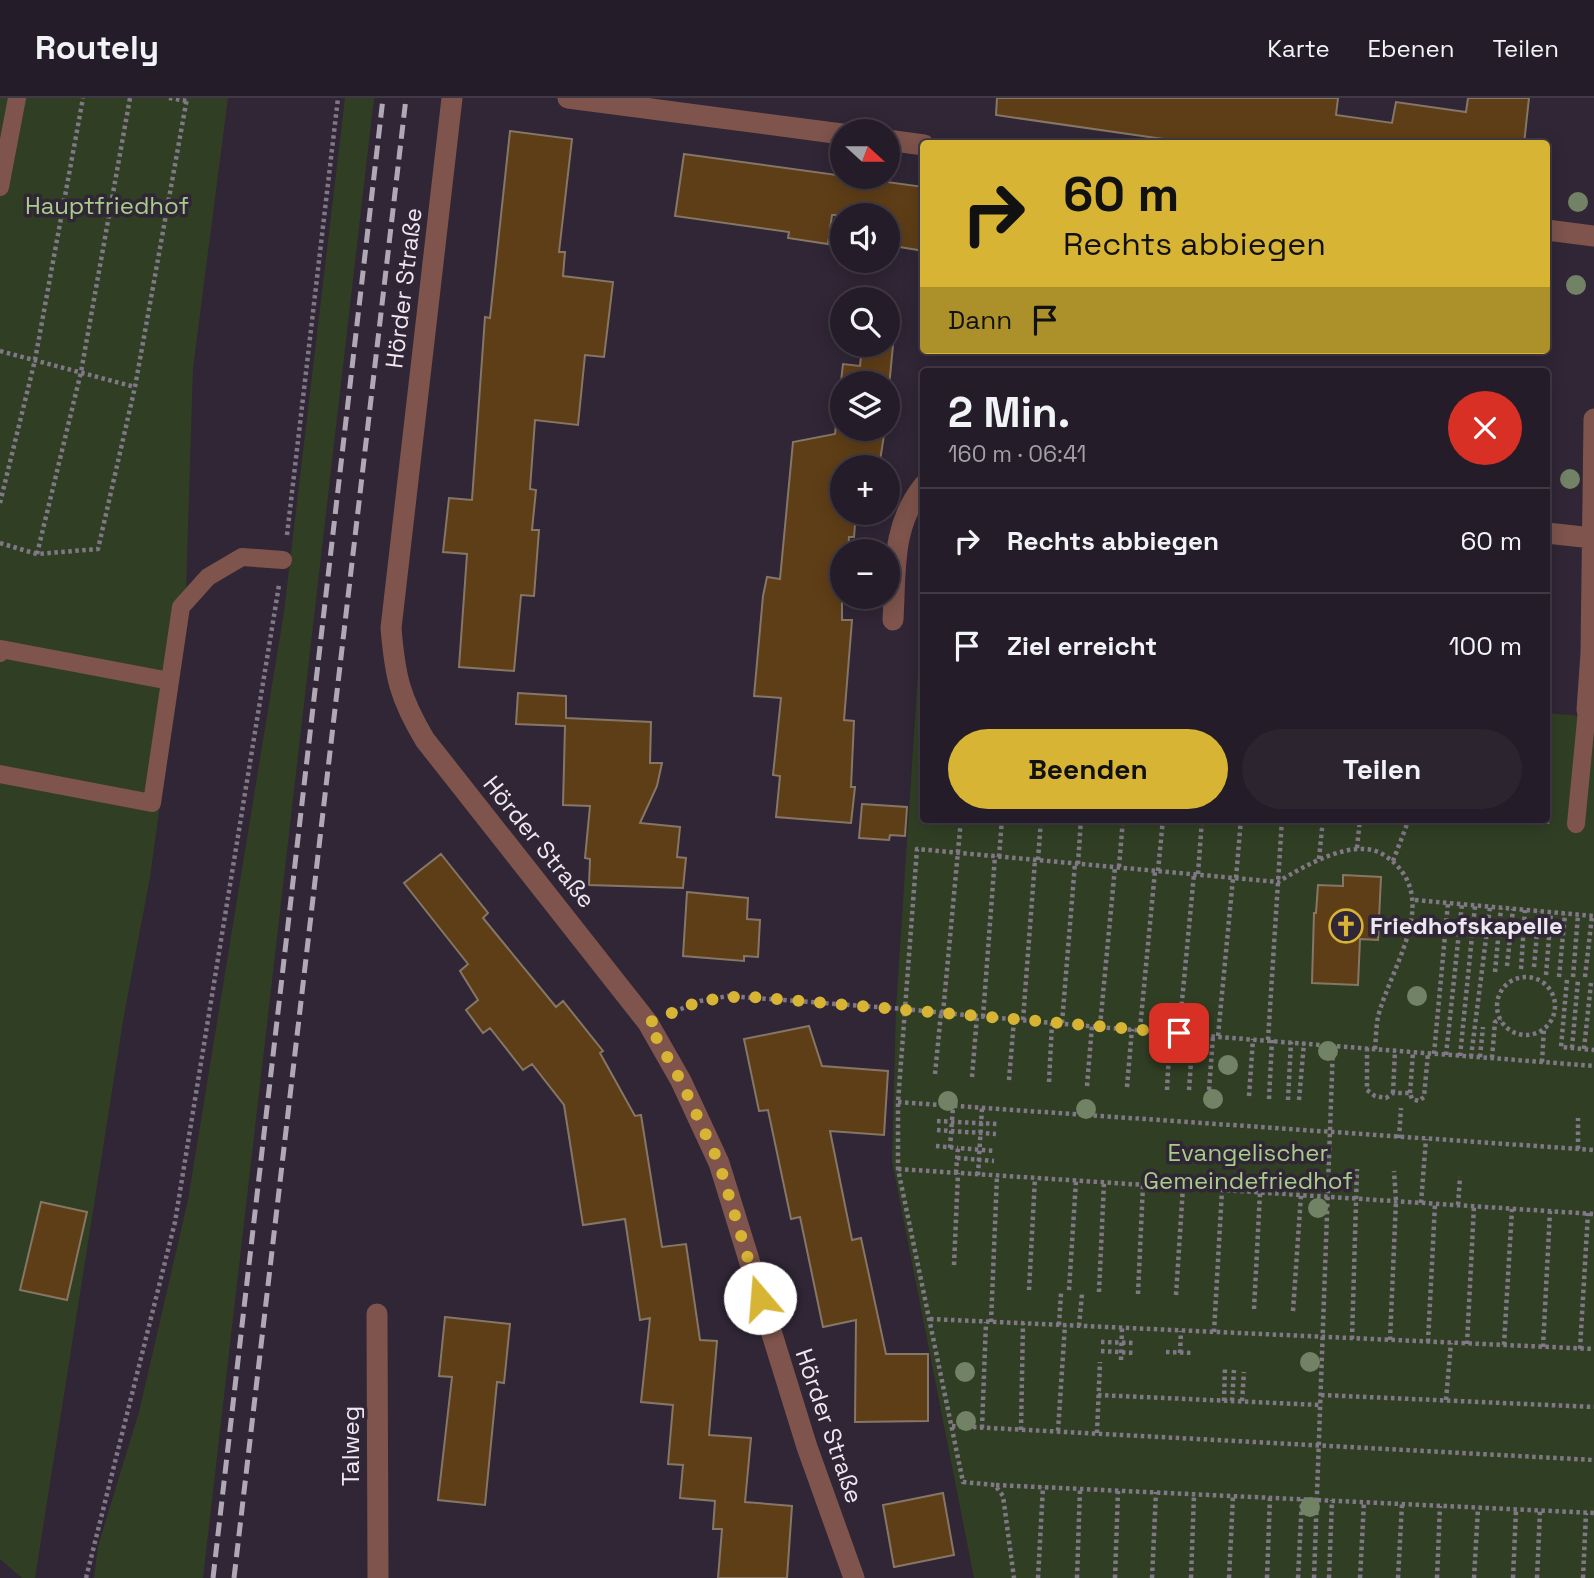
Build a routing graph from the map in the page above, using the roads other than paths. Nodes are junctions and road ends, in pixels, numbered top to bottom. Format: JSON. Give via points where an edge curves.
{"nodes":[{"id":1,"x":17,"y":98,"type":"edge"},
{"id":2,"x":452,"y":98,"type":"edge"},
{"id":3,"x":568,"y":98,"type":"edge"},
{"id":4,"x":830,"y":132,"type":"edge"},
{"id":5,"x":900,"y":142,"type":"edge"},
{"id":6,"x":920,"y":144,"type":"edge"},
{"id":7,"x":0,"y":187,"type":"edge"},
{"id":8,"x":1550,"y":230,"type":"edge"},
{"id":9,"x":1594,"y":236,"type":"edge"},
{"id":10,"x":1594,"y":419,"type":"edge"},
{"id":11,"x":920,"y":490,"type":"edge"},
{"id":12,"x":1550,"y":533,"type":"edge"},
{"id":13,"x":1592,"y":538,"type":"edge"},
{"id":14,"x":283,"y":560,"type":"road end"},
{"id":15,"x":893,"y":620,"type":"dead end"},
{"id":16,"x":0,"y":653,"type":"edge"},
{"id":17,"x":170,"y":681,"type":"junction"},
{"id":18,"x":1587,"y":710,"type":"joint"},
{"id":19,"x":0,"y":774,"type":"edge"},
{"id":20,"x":1576,"y":824,"type":"dead end"},
{"id":21,"x":377,"y":1314,"type":"dead end"},
{"id":22,"x":378,"y":1578,"type":"edge"},
{"id":23,"x":854,"y":1578,"type":"edge"}],
"edges":[{"from":1,"to":7,"type":"lane"},
{"from":2,"to":23,"type":"street","name":"Hörder Straße","via":[[391,628],[395,672],[405,706],[425,740],[648,1023],[681,1081],[719,1163],[807,1447]]},
{"from":3,"to":4,"type":"street"},
{"from":5,"to":6,"type":"street"},
{"from":8,"to":9,"type":"street"},
{"from":10,"to":13,"type":"street"},
{"from":11,"to":15,"type":"street","via":[[908,505],[898,532]]},
{"from":12,"to":13,"type":"street"},
{"from":13,"to":18,"type":"street"},
{"from":14,"to":17,"type":"lane","via":[[242,557],[208,577],[181,607]]},
{"from":16,"to":17,"type":"lane","via":[[1,649]]},
{"from":17,"to":19,"type":"lane","via":[[152,803]]},
{"from":18,"to":20,"type":"lane"},
{"from":21,"to":22,"type":"street","name":"Talweg"}]}
